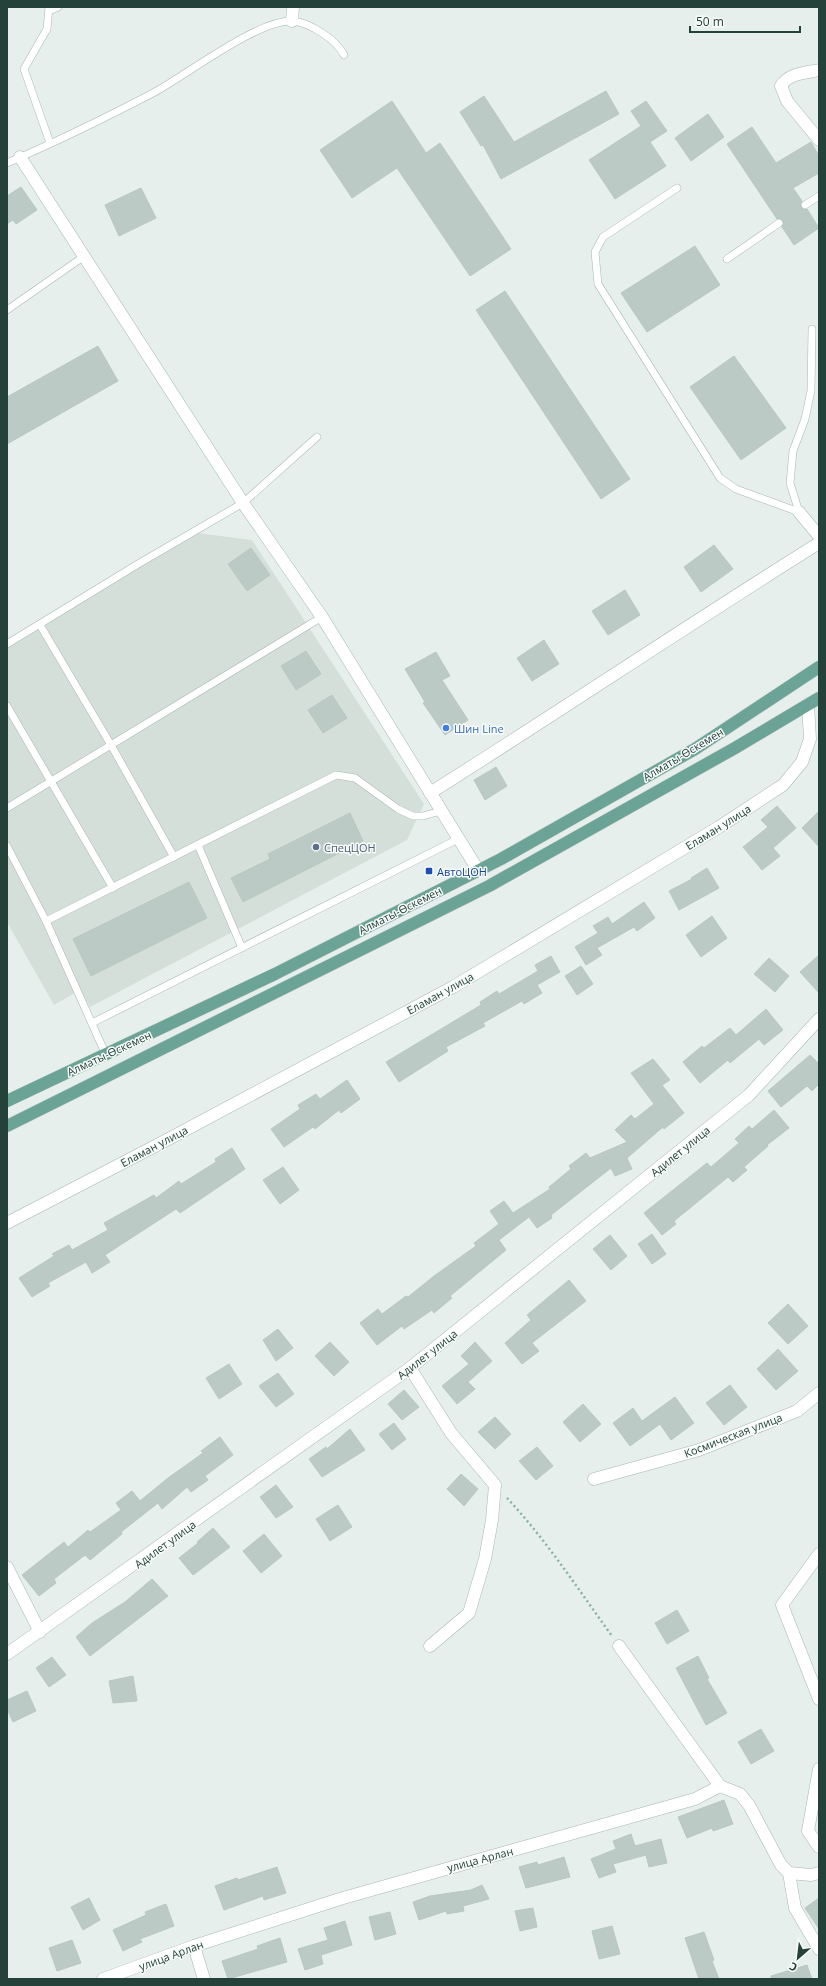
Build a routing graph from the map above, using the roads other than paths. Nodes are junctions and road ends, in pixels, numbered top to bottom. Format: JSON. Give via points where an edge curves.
{"nodes":[{"id":1,"x":58,"y":7,"type":"edge"},
{"id":2,"x":293,"y":7,"type":"edge"},
{"id":3,"x":49,"y":9,"type":"edge"},
{"id":4,"x":292,"y":21,"type":"junction"},
{"id":5,"x":344,"y":55,"type":"dead end"},
{"id":6,"x":819,"y":70,"type":"edge"},
{"id":7,"x":819,"y":140,"type":"edge"},
{"id":8,"x":50,"y":143,"type":"junction"},
{"id":9,"x":20,"y":158,"type":"junction"},
{"id":10,"x":7,"y":163,"type":"edge"},
{"id":11,"x":677,"y":188,"type":"dead end"},
{"id":12,"x":819,"y":196,"type":"edge"},
{"id":13,"x":805,"y":205,"type":"dead end"},
{"id":14,"x":779,"y":223,"type":"dead end"},
{"id":15,"x":84,"y":257,"type":"junction"},
{"id":16,"x":727,"y":258,"type":"dead end"},
{"id":17,"x":7,"y":310,"type":"edge"},
{"id":18,"x":812,"y":329,"type":"dead end"},
{"id":19,"x":317,"y":437,"type":"dead end"},
{"id":20,"x":243,"y":503,"type":"junction"},
{"id":21,"x":799,"y":512,"type":"junction"},
{"id":22,"x":819,"y":536,"type":"edge"},
{"id":23,"x":819,"y":543,"type":"edge"},
{"id":24,"x":322,"y":617,"type":"junction"},
{"id":25,"x":40,"y":625,"type":"junction"},
{"id":26,"x":7,"y":644,"type":"edge"},
{"id":27,"x":819,"y":667,"type":"edge"},
{"id":28,"x":819,"y":698,"type":"edge"},
{"id":29,"x":808,"y":704,"type":"junction"},
{"id":30,"x":7,"y":706,"type":"edge"},
{"id":31,"x":723,"y":730,"type":"junction"},
{"id":32,"x":814,"y":736,"type":"edge"},
{"id":33,"x":111,"y":745,"type":"junction"},
{"id":34,"x":735,"y":748,"type":"junction"},
{"id":35,"x":52,"y":782,"type":"junction"},
{"id":36,"x":430,"y":793,"type":"junction"},
{"id":37,"x":7,"y":808,"type":"edge"},
{"id":38,"x":441,"y":811,"type":"junction"},
{"id":39,"x":458,"y":839,"type":"junction"},
{"id":40,"x":198,"y":845,"type":"junction"},
{"id":41,"x":7,"y":846,"type":"edge"},
{"id":42,"x":174,"y":857,"type":"junction"},
{"id":43,"x":478,"y":870,"type":"junction"},
{"id":44,"x":113,"y":888,"type":"junction"},
{"id":45,"x":46,"y":921,"type":"junction"},
{"id":46,"x":242,"y":948,"type":"junction"},
{"id":47,"x":819,"y":1019,"type":"edge"},
{"id":48,"x":92,"y":1023,"type":"junction"},
{"id":49,"x":106,"y":1056,"type":"junction"},
{"id":50,"x":7,"y":1101,"type":"edge"},
{"id":51,"x":7,"y":1126,"type":"edge"},
{"id":52,"x":7,"y":1223,"type":"edge"},
{"id":53,"x":410,"y":1368,"type":"junction"},
{"id":54,"x":819,"y":1393,"type":"edge"},
{"id":55,"x":594,"y":1479,"type":"dead end"},
{"id":56,"x":819,"y":1554,"type":"edge"},
{"id":57,"x":7,"y":1567,"type":"edge"},
{"id":58,"x":40,"y":1632,"type":"junction"},
{"id":59,"x":430,"y":1646,"type":"dead end"},
{"id":60,"x":619,"y":1646,"type":"road end"},
{"id":61,"x":7,"y":1654,"type":"edge"},
{"id":62,"x":819,"y":1698,"type":"edge"},
{"id":63,"x":819,"y":1769,"type":"edge"},
{"id":64,"x":720,"y":1786,"type":"junction"},
{"id":65,"x":819,"y":1847,"type":"edge"},
{"id":66,"x":790,"y":1873,"type":"junction"},
{"id":67,"x":819,"y":1873,"type":"edge"},
{"id":68,"x":194,"y":1946,"type":"junction"},
{"id":69,"x":819,"y":1949,"type":"edge"},
{"id":70,"x":103,"y":1979,"type":"edge"},
{"id":71,"x":204,"y":1979,"type":"edge"}],
"edges":[{"from":1,"to":3,"type":"lane"},
{"from":2,"to":4,"type":"street"},
{"from":3,"to":8,"type":"lane","via":[[47,29],[24,69]]},
{"from":4,"to":5,"type":"lane","via":[[319,31],[341,49]]},
{"from":4,"to":8,"type":"lane","via":[[266,26],[153,93]]},
{"from":6,"to":7,"type":"street","via":[[798,73],[785,80],[781,86],[787,101]]},
{"from":8,"to":9,"type":"lane"},
{"from":9,"to":10,"type":"lane"},
{"from":9,"to":15,"type":"street"},
{"from":11,"to":21,"type":"lane","via":[[603,237],[595,252],[598,284],[720,478],[736,489]]},
{"from":12,"to":13,"type":"lane"},
{"from":14,"to":16,"type":"lane"},
{"from":15,"to":17,"type":"lane"},
{"from":15,"to":20,"type":"street"},
{"from":18,"to":21,"type":"lane","via":[[811,392],[805,419],[793,451],[790,483]]},
{"from":19,"to":20,"type":"lane"},
{"from":20,"to":24,"type":"street"},
{"from":20,"to":25,"type":"lane"},
{"from":21,"to":22,"type":"street"},
{"from":23,"to":36,"type":"street"},
{"from":24,"to":33,"type":"lane"},
{"from":24,"to":36,"type":"street"},
{"from":25,"to":26,"type":"lane"},
{"from":25,"to":33,"type":"lane"},
{"from":27,"to":31,"type":"main road","name":"Алматы-Өскемен"},
{"from":28,"to":29,"type":"main road","name":"Алматы-Өскемен"},
{"from":29,"to":32,"type":"street","name":"Еламан улица"},
{"from":29,"to":34,"type":"main road","name":"Алматы-Өскемен"},
{"from":30,"to":35,"type":"lane"},
{"from":31,"to":34,"type":"main road"},
{"from":31,"to":43,"type":"main road","name":"Алматы-Өскемен","via":[[694,749]]},
{"from":32,"to":52,"type":"street","name":"Еламан улица","via":[[802,762],[783,785],[720,827],[453,987]]},
{"from":33,"to":35,"type":"lane"},
{"from":33,"to":42,"type":"lane"},
{"from":34,"to":51,"type":"main road","name":"Алматы-Өскемен","via":[[489,886]]},
{"from":35,"to":37,"type":"lane"},
{"from":35,"to":44,"type":"lane"},
{"from":36,"to":38,"type":"street"},
{"from":38,"to":39,"type":"street"},
{"from":38,"to":40,"type":"lane","via":[[412,816],[355,778],[336,775]]},
{"from":39,"to":43,"type":"street"},
{"from":39,"to":46,"type":"lane"},
{"from":40,"to":42,"type":"lane"},
{"from":40,"to":46,"type":"lane"},
{"from":41,"to":45,"type":"lane"},
{"from":42,"to":44,"type":"lane"},
{"from":43,"to":49,"type":"main road","name":"Алматы-Өскемен","via":[[275,974]]},
{"from":44,"to":45,"type":"lane"},
{"from":45,"to":48,"type":"lane"},
{"from":46,"to":48,"type":"lane"},
{"from":47,"to":53,"type":"street","name":"Адилет улица","via":[[749,1095]]},
{"from":48,"to":49,"type":"lane"},
{"from":49,"to":50,"type":"main road","name":"Алматы-Өскемен"},
{"from":53,"to":58,"type":"street","name":"Адилет улица"},
{"from":53,"to":59,"type":"street","via":[[450,1433],[495,1485],[485,1559],[470,1614]]},
{"from":54,"to":55,"type":"street","name":"Космическая улица","via":[[796,1411],[699,1450]]},
{"from":56,"to":62,"type":"street","via":[[782,1605]]},
{"from":57,"to":58,"type":"street"},
{"from":58,"to":61,"type":"street","name":"Адилет улица"},
{"from":60,"to":64,"type":"street"},
{"from":63,"to":65,"type":"street","via":[[808,1832]]},
{"from":64,"to":66,"type":"street","via":[[740,1794],[749,1805],[781,1865]]},
{"from":64,"to":68,"type":"street","name":"улица Арлан","via":[[696,1799],[343,1898]]},
{"from":66,"to":67,"type":"street"},
{"from":66,"to":69,"type":"street","via":[[796,1908]]},
{"from":68,"to":70,"type":"street","name":"улица Арлан"},
{"from":68,"to":71,"type":"street"}]}
